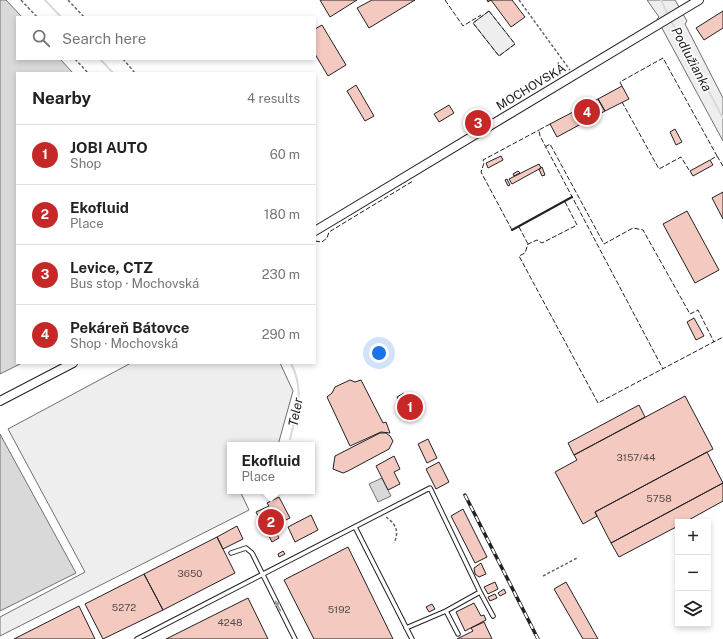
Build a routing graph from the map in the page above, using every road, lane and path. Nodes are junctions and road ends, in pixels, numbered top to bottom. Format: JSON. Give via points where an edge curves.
{"nodes":[{"id":1,"x":21,"y":0,"type":"edge"},
{"id":2,"x":68,"y":0,"type":"edge"},
{"id":3,"x":519,"y":0,"type":"edge"},
{"id":4,"x":698,"y":0,"type":"edge"},
{"id":5,"x":36,"y":16,"type":"edge"},
{"id":6,"x":83,"y":16,"type":"edge"},
{"id":7,"x":76,"y":60,"type":"edge"},
{"id":8,"x":124,"y":60,"type":"edge"},
{"id":9,"x":87,"y":72,"type":"edge"},
{"id":10,"x":134,"y":72,"type":"edge"},
{"id":11,"x":573,"y":75,"type":"junction"},
{"id":12,"x":316,"y":230,"type":"edge"},
{"id":13,"x":71,"y":364,"type":"edge"},
{"id":14,"x":0,"y":401,"type":"edge"},
{"id":15,"x":382,"y":513,"type":"junction"},
{"id":16,"x":355,"y":527,"type":"junction"},
{"id":17,"x":394,"y":543,"type":"dead end"},
{"id":18,"x":231,"y":552,"type":"dead end"},
{"id":19,"x":577,"y":558,"type":"dead end"},
{"id":20,"x":262,"y":574,"type":"junction"},
{"id":21,"x":543,"y":576,"type":"dead end"},
{"id":22,"x":480,"y":592,"type":"junction"},
{"id":23,"x":446,"y":611,"type":"junction"},
{"id":24,"x":493,"y":616,"type":"dead end"},
{"id":25,"x":406,"y":628,"type":"junction"},
{"id":26,"x":458,"y":634,"type":"dead end"},
{"id":27,"x":137,"y":639,"type":"edge"},
{"id":28,"x":295,"y":639,"type":"edge"},
{"id":29,"x":412,"y":639,"type":"edge"}],
"edges":[{"from":1,"to":5,"type":"path"},
{"from":2,"to":6,"type":"path"},
{"from":3,"to":11,"type":"path"},
{"from":4,"to":11,"type":"street","name":"MOCHOVSKÁ"},
{"from":7,"to":9,"type":"path"},
{"from":8,"to":10,"type":"path"},
{"from":11,"to":12,"type":"street","name":"MOCHOVSKÁ"},
{"from":13,"to":14,"type":"street"},
{"from":15,"to":16,"type":"lane"},
{"from":15,"to":17,"type":"path","via":[[396,526],[398,534]]},
{"from":15,"to":22,"type":"lane","via":[[430,488]]},
{"from":16,"to":20,"type":"lane"},
{"from":16,"to":25,"type":"lane"},
{"from":18,"to":20,"type":"lane","via":[[246,548],[252,553]]},
{"from":19,"to":21,"type":"path"},
{"from":20,"to":27,"type":"lane"},
{"from":28,"to":20,"type":"lane","one_way":true},
{"from":22,"to":23,"type":"lane"},
{"from":22,"to":24,"type":"lane"},
{"from":23,"to":25,"type":"lane"},
{"from":23,"to":26,"type":"lane"},
{"from":25,"to":29,"type":"lane"}]}
